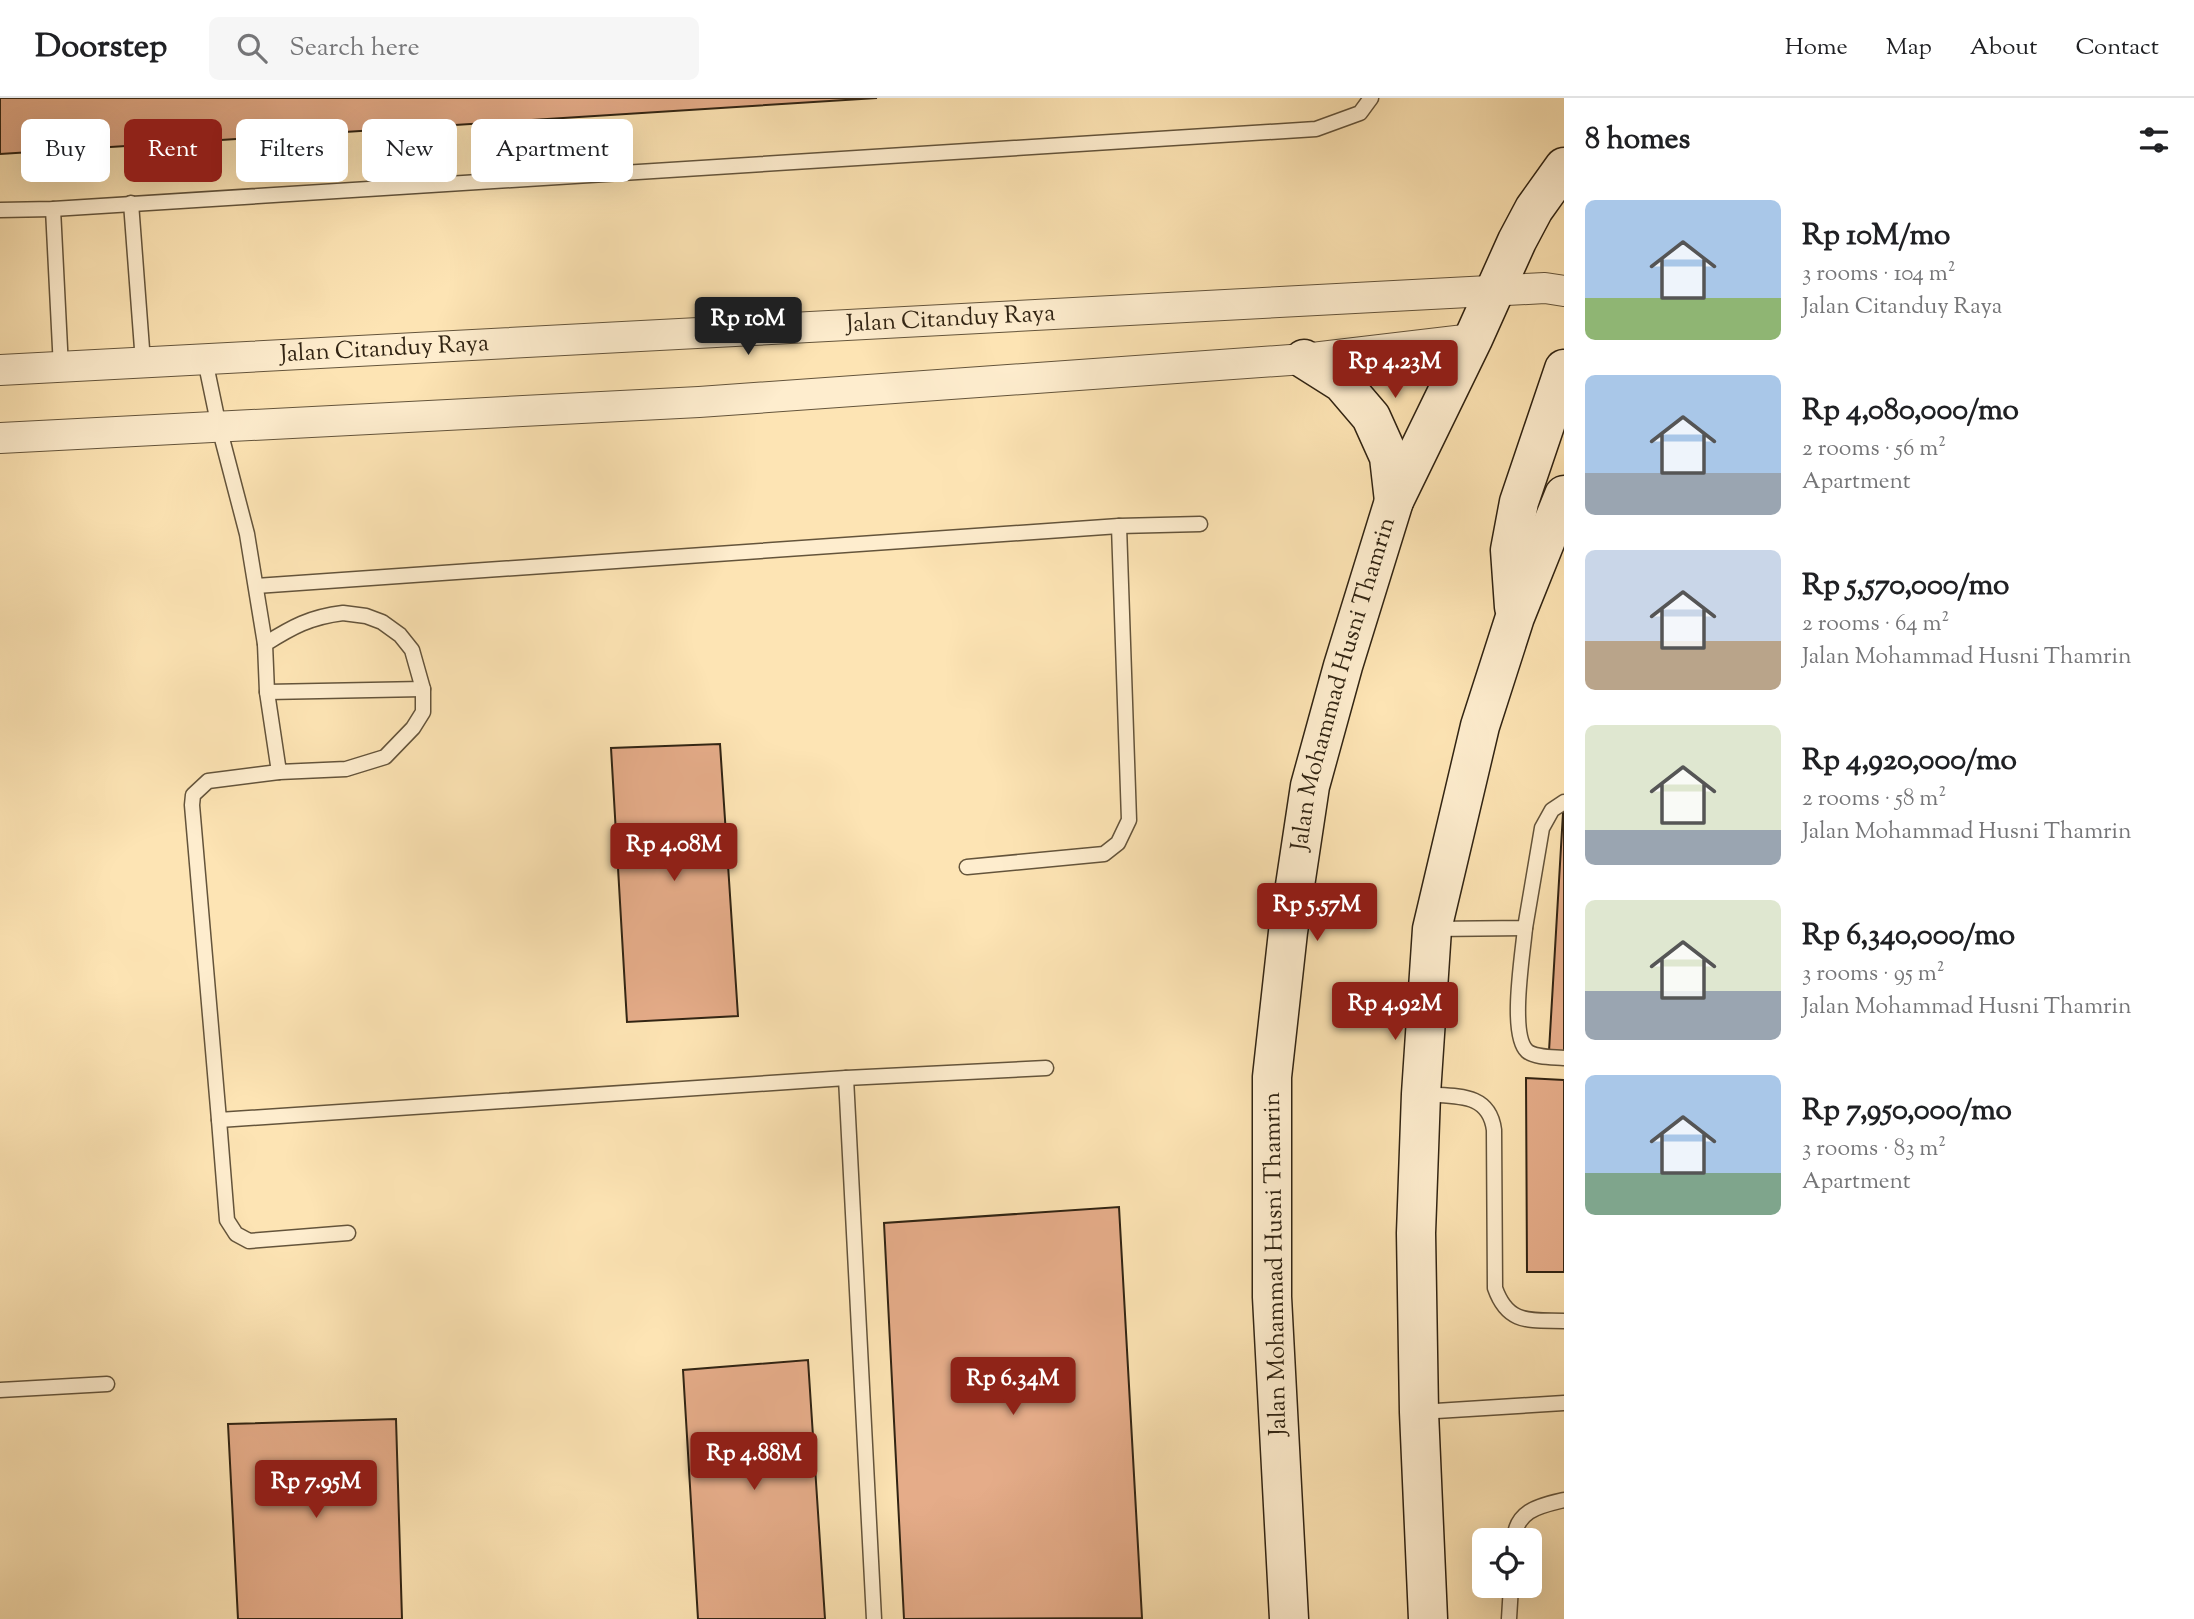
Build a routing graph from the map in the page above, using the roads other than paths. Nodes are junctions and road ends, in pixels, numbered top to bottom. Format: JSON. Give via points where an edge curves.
{"nodes":[{"id":1,"x":1371,"y":98,"type":"edge"},
{"id":2,"x":1564,"y":167,"type":"edge"},
{"id":3,"x":131,"y":204,"type":"junction"},
{"id":4,"x":53,"y":209,"type":"junction"},
{"id":5,"x":0,"y":210,"type":"edge"},
{"id":6,"x":1564,"y":291,"type":"edge"},
{"id":7,"x":1493,"y":292,"type":"junction"},
{"id":8,"x":1473,"y":339,"type":"junction"},
{"id":9,"x":205,"y":359,"type":"junction"},
{"id":10,"x":1304,"y":359,"type":"junction"},
{"id":11,"x":143,"y":362,"type":"junction"},
{"id":12,"x":61,"y":368,"type":"junction"},
{"id":13,"x":1564,"y":369,"type":"edge"},
{"id":14,"x":0,"y":370,"type":"edge"},
{"id":15,"x":219,"y":427,"type":"junction"},
{"id":16,"x":0,"y":438,"type":"edge"},
{"id":17,"x":1564,"y":495,"type":"edge"},
{"id":18,"x":1394,"y":501,"type":"junction"},
{"id":19,"x":1200,"y":524,"type":"dead end"},
{"id":20,"x":1119,"y":526,"type":"junction"},
{"id":21,"x":256,"y":586,"type":"junction"},
{"id":22,"x":1515,"y":617,"type":"junction"},
{"id":23,"x":265,"y":644,"type":"junction"},
{"id":24,"x":423,"y":689,"type":"junction"},
{"id":25,"x":267,"y":692,"type":"junction"},
{"id":26,"x":279,"y":772,"type":"junction"},
{"id":27,"x":1564,"y":802,"type":"edge"},
{"id":28,"x":967,"y":867,"type":"dead end"},
{"id":29,"x":1525,"y":928,"type":"junction"},
{"id":30,"x":1432,"y":929,"type":"junction"},
{"id":31,"x":1564,"y":1058,"type":"edge"},
{"id":32,"x":1046,"y":1068,"type":"dead end"},
{"id":33,"x":846,"y":1078,"type":"junction"},
{"id":34,"x":1421,"y":1094,"type":"junction"},
{"id":35,"x":219,"y":1120,"type":"junction"},
{"id":36,"x":348,"y":1233,"type":"dead end"},
{"id":37,"x":1564,"y":1321,"type":"edge"},
{"id":38,"x":107,"y":1384,"type":"dead end"},
{"id":39,"x":0,"y":1390,"type":"edge"},
{"id":40,"x":1564,"y":1403,"type":"edge"},
{"id":41,"x":1419,"y":1412,"type":"junction"},
{"id":42,"x":1564,"y":1500,"type":"edge"},
{"id":43,"x":1515,"y":1528,"type":"edge"},
{"id":44,"x":1510,"y":1598,"type":"edge"},
{"id":45,"x":874,"y":1619,"type":"edge"},
{"id":46,"x":1289,"y":1619,"type":"edge"},
{"id":47,"x":1428,"y":1619,"type":"edge"},
{"id":48,"x":1509,"y":1619,"type":"edge"}],
"edges":[{"from":1,"to":3,"type":"lane","via":[[1360,113],[1316,129]]},
{"from":2,"to":7,"type":"street","name":"Jalan Mohammad Husni Thamrin","via":[[1534,209]]},
{"from":3,"to":4,"type":"lane"},
{"from":3,"to":11,"type":"lane"},
{"from":4,"to":5,"type":"lane"},
{"from":4,"to":12,"type":"lane"},
{"from":6,"to":7,"type":"street","name":"Jalan Citanduy Raya"},
{"from":7,"to":8,"type":"street","name":"Jalan Mohammad Husni Thamrin"},
{"from":7,"to":9,"type":"street","name":"Jalan Citanduy Raya"},
{"from":8,"to":10,"type":"street"},
{"from":8,"to":18,"type":"street","name":"Jalan Mohammad Husni Thamrin"},
{"from":9,"to":11,"type":"street","name":"Jalan Citanduy Raya"},
{"from":9,"to":15,"type":"lane"},
{"from":10,"to":15,"type":"street","via":[[699,402]]},
{"from":10,"to":18,"type":"street","via":[[1342,383],[1370,417],[1388,457]]},
{"from":11,"to":12,"type":"street","name":"Jalan Citanduy Raya"},
{"from":12,"to":14,"type":"street","name":"Jalan Citanduy Raya"},
{"from":13,"to":22,"type":"street","via":[[1519,502],[1510,550]]},
{"from":15,"to":16,"type":"street"},
{"from":15,"to":21,"type":"lane"},
{"from":17,"to":22,"type":"street"},
{"from":18,"to":46,"type":"street","name":"Jalan Mohammad Husni Thamrin","via":[[1310,786],[1272,1077],[1272,1297]]},
{"from":19,"to":20,"type":"lane"},
{"from":20,"to":21,"type":"lane"},
{"from":20,"to":28,"type":"lane","via":[[1129,820],[1118,843],[1104,854]]},
{"from":21,"to":23,"type":"lane"},
{"from":22,"to":30,"type":"street","via":[[1480,726]]},
{"from":23,"to":24,"type":"lane","via":[[321,615],[366,616],[400,635],[412,650]]},
{"from":23,"to":25,"type":"lane"},
{"from":24,"to":25,"type":"lane"},
{"from":24,"to":26,"type":"lane","via":[[422,712],[385,757],[346,769]]},
{"from":25,"to":26,"type":"lane"},
{"from":26,"to":35,"type":"lane","via":[[208,781],[193,795]]},
{"from":27,"to":29,"type":"lane","via":[[1552,810],[1542,828]]},
{"from":29,"to":30,"type":"lane"},
{"from":29,"to":31,"type":"lane","via":[[1517,1012],[1521,1042],[1533,1054]]},
{"from":30,"to":34,"type":"street"},
{"from":32,"to":33,"type":"lane"},
{"from":33,"to":35,"type":"lane"},
{"from":33,"to":45,"type":"lane"},
{"from":34,"to":37,"type":"lane","via":[[1465,1098],[1487,1108],[1494,1130],[1495,1288],[1499,1300],[1518,1318]]},
{"from":34,"to":41,"type":"street","via":[[1416,1233]]},
{"from":35,"to":36,"type":"lane","via":[[228,1220],[236,1234],[248,1241]]},
{"from":38,"to":39,"type":"lane"},
{"from":40,"to":41,"type":"lane"},
{"from":41,"to":47,"type":"street"},
{"from":42,"to":43,"type":"lane","via":[[1532,1509]]},
{"from":44,"to":48,"type":"lane"}]}
